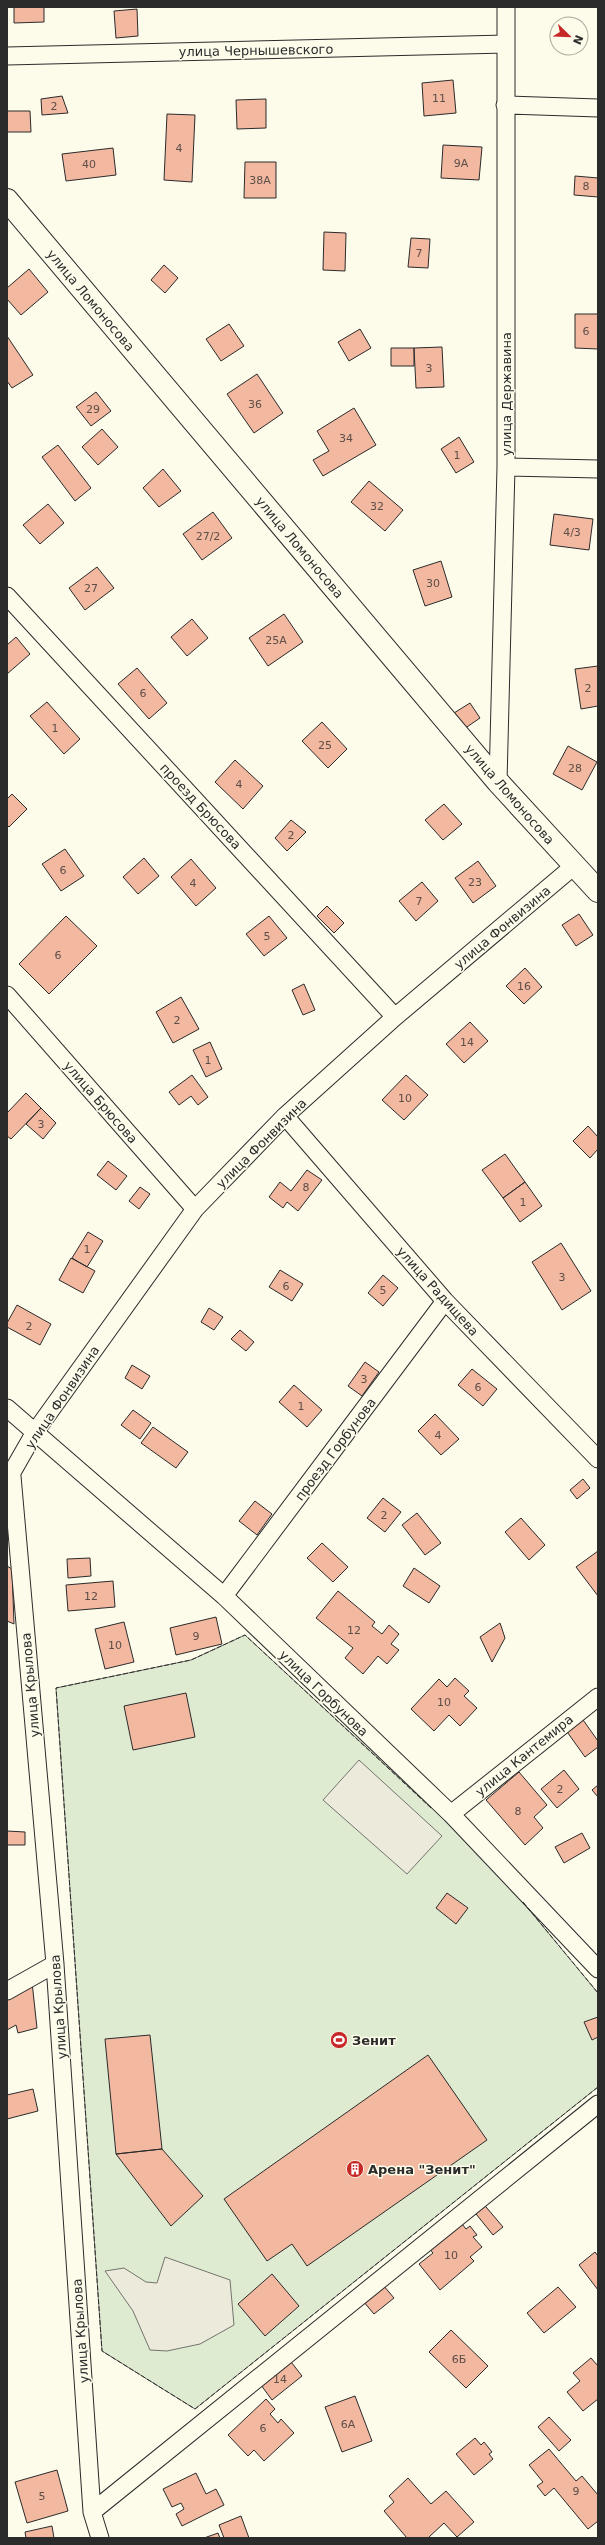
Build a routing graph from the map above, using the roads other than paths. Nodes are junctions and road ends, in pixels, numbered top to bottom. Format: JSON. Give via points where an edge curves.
{"nodes":[{"id":1,"x":506,"y":7,"type":"edge"},
{"id":2,"x":506,"y":44,"type":"junction"},
{"id":3,"x":7,"y":56,"type":"edge"},
{"id":4,"x":505,"y":105,"type":"junction"},
{"id":5,"x":598,"y":108,"type":"edge"},
{"id":6,"x":7,"y":200,"type":"edge"},
{"id":7,"x":506,"y":467,"type":"junction"},
{"id":8,"x":598,"y":469,"type":"edge"},
{"id":9,"x":7,"y":596,"type":"edge"},
{"id":10,"x":498,"y":782,"type":"junction"},
{"id":11,"x":574,"y":866,"type":"junction"},
{"id":12,"x":598,"y":891,"type":"edge"},
{"id":13,"x":7,"y":995,"type":"edge"},
{"id":14,"x":395,"y":1017,"type":"junction"},
{"id":15,"x":285,"y":1116,"type":"junction"},
{"id":16,"x":195,"y":1209,"type":"junction"},
{"id":17,"x":445,"y":1301,"type":"junction"},
{"id":18,"x":7,"y":1408,"type":"edge"},
{"id":19,"x":35,"y":1432,"type":"junction"},
{"id":20,"x":598,"y":1459,"type":"edge"},
{"id":21,"x":9,"y":1479,"type":"edge"},
{"id":22,"x":224,"y":1596,"type":"junction"},
{"id":23,"x":598,"y":1697,"type":"edge"},
{"id":24,"x":451,"y":1814,"type":"junction"},
{"id":25,"x":55,"y":1964,"type":"junction"},
{"id":26,"x":598,"y":1969,"type":"edge"},
{"id":27,"x":7,"y":1991,"type":"edge"},
{"id":28,"x":598,"y":2104,"type":"edge"},
{"id":29,"x":92,"y":2512,"type":"junction"},
{"id":30,"x":100,"y":2538,"type":"edge"}],
"edges":[{"from":1,"to":2,"type":"street","name":"улица Державина"},
{"from":2,"to":3,"type":"street","name":"улица Чернышевского"},
{"from":2,"to":4,"type":"street","name":"улица Державина"},
{"from":4,"to":5,"type":"street"},
{"from":4,"to":7,"type":"street","name":"улица Державина"},
{"from":6,"to":10,"type":"street","name":"улица Ломоносова"},
{"from":7,"to":8,"type":"street"},
{"from":7,"to":10,"type":"street","name":"улица Державина"},
{"from":9,"to":14,"type":"street","name":"проезд Брюсова"},
{"from":10,"to":11,"type":"street","name":"улица Ломоносова"},
{"from":11,"to":12,"type":"street","name":"улица Ломоносова"},
{"from":11,"to":14,"type":"street","name":"улица Фонвизина"},
{"from":13,"to":16,"type":"street","name":"улица Брюсова"},
{"from":14,"to":15,"type":"street","name":"улица Фонвизина"},
{"from":15,"to":16,"type":"street","name":"улица Фонвизина"},
{"from":15,"to":17,"type":"street","name":"улица Радищева"},
{"from":16,"to":19,"type":"street","name":"улица Фонвизина"},
{"from":17,"to":20,"type":"street","name":"улица Радищева"},
{"from":17,"to":22,"type":"street","name":"проезд Горбунова"},
{"from":18,"to":19,"type":"street","name":"улица Горбунова"},
{"from":19,"to":21,"type":"street","name":"улица Фонвизина"},
{"from":19,"to":22,"type":"street","name":"улица Горбунова"},
{"from":21,"to":25,"type":"street","name":"улица Крылова"},
{"from":22,"to":24,"type":"street","name":"улица Горбунова"},
{"from":23,"to":24,"type":"street","name":"улица Кантемира"},
{"from":24,"to":26,"type":"street","name":"улица Горбунова"},
{"from":25,"to":27,"type":"street"},
{"from":25,"to":29,"type":"street","name":"улица Крылова"},
{"from":28,"to":29,"type":"street"},
{"from":29,"to":30,"type":"street","name":"улица Крылова"}]}
